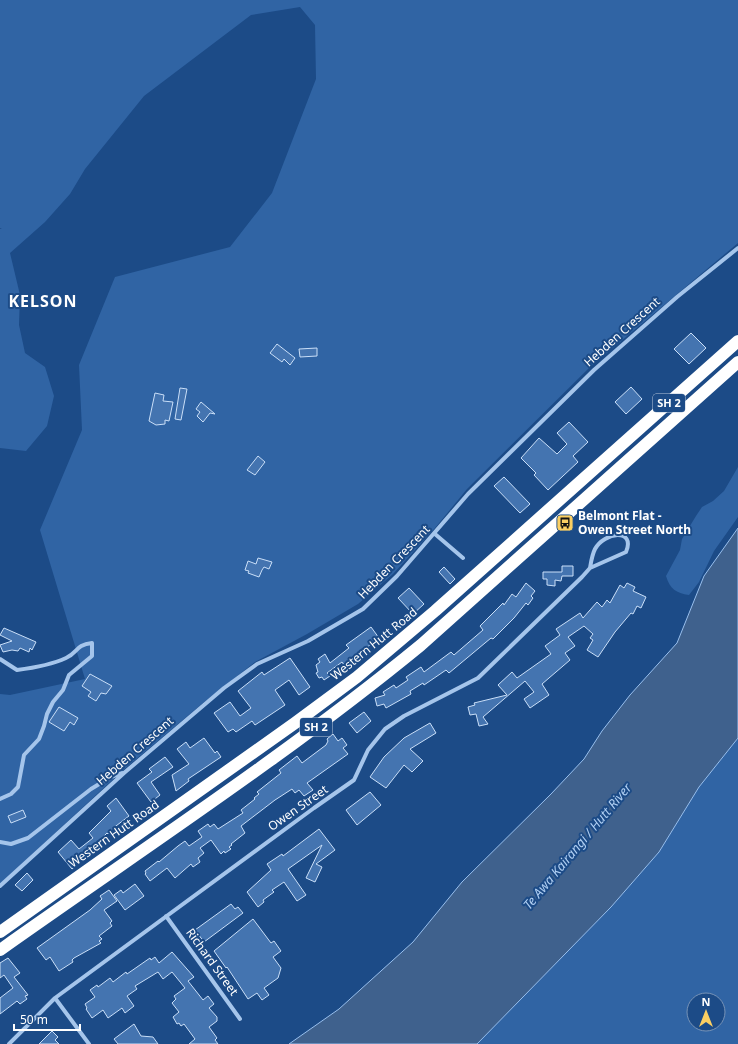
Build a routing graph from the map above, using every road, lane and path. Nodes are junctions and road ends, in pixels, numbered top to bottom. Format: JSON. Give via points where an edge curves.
{"nodes":[{"id":1,"x":738,"y":248,"type":"edge"},
{"id":2,"x":738,"y":341,"type":"edge"},
{"id":3,"x":738,"y":362,"type":"edge"},
{"id":4,"x":435,"y":534,"type":"junction"},
{"id":5,"x":463,"y":558,"type":"dead end"},
{"id":6,"x":590,"y":568,"type":"junction"},
{"id":7,"x":0,"y":659,"type":"edge"},
{"id":8,"x":124,"y":773,"type":"junction"},
{"id":9,"x":0,"y":799,"type":"edge"},
{"id":10,"x":0,"y":842,"type":"edge"},
{"id":11,"x":0,"y":886,"type":"edge"},
{"id":12,"x":166,"y":916,"type":"junction"},
{"id":13,"x":0,"y":932,"type":"edge"},
{"id":14,"x":0,"y":950,"type":"edge"},
{"id":15,"x":55,"y":998,"type":"junction"},
{"id":16,"x":240,"y":1019,"type":"dead end"},
{"id":17,"x":9,"y":1044,"type":"edge"},
{"id":18,"x":89,"y":1044,"type":"edge"}],
"edges":[{"from":1,"to":4,"type":"street","name":"Hebden Crescent","via":[[677,297],[594,370],[468,494]]},
{"from":2,"to":13,"type":"highway","name":"Western Hutt Road","number":"SH 2","via":[[552,508],[363,672]]},
{"from":3,"to":14,"type":"highway","number":"SH 2","via":[[390,670],[328,718]]},
{"from":4,"to":5,"type":"street"},
{"from":4,"to":8,"type":"street","name":"Hebden Crescent","via":[[397,576],[362,609],[308,641],[257,664],[224,688]]},
{"from":6,"to":6,"type":"street","via":[[594,550],[605,538],[616,534],[626,540],[626,552]]},
{"from":6,"to":12,"type":"street","name":"Owen Street","via":[[478,678],[404,716],[385,729],[368,750],[354,780]]},
{"from":7,"to":9,"type":"street","via":[[17,670],[67,658],[82,644],[92,643],[93,649],[92,656],[68,675],[63,690],[47,714],[38,739],[24,755],[18,787]]},
{"from":8,"to":10,"type":"street","via":[[109,778],[91,789],[28,838],[11,844]]},
{"from":8,"to":11,"type":"street","name":"Hebden Crescent"},
{"from":12,"to":15,"type":"street","name":"Owen Street"},
{"from":12,"to":16,"type":"street","name":"Richard Street"},
{"from":15,"to":17,"type":"street","name":"Owen Street"},
{"from":15,"to":18,"type":"street"}]}
